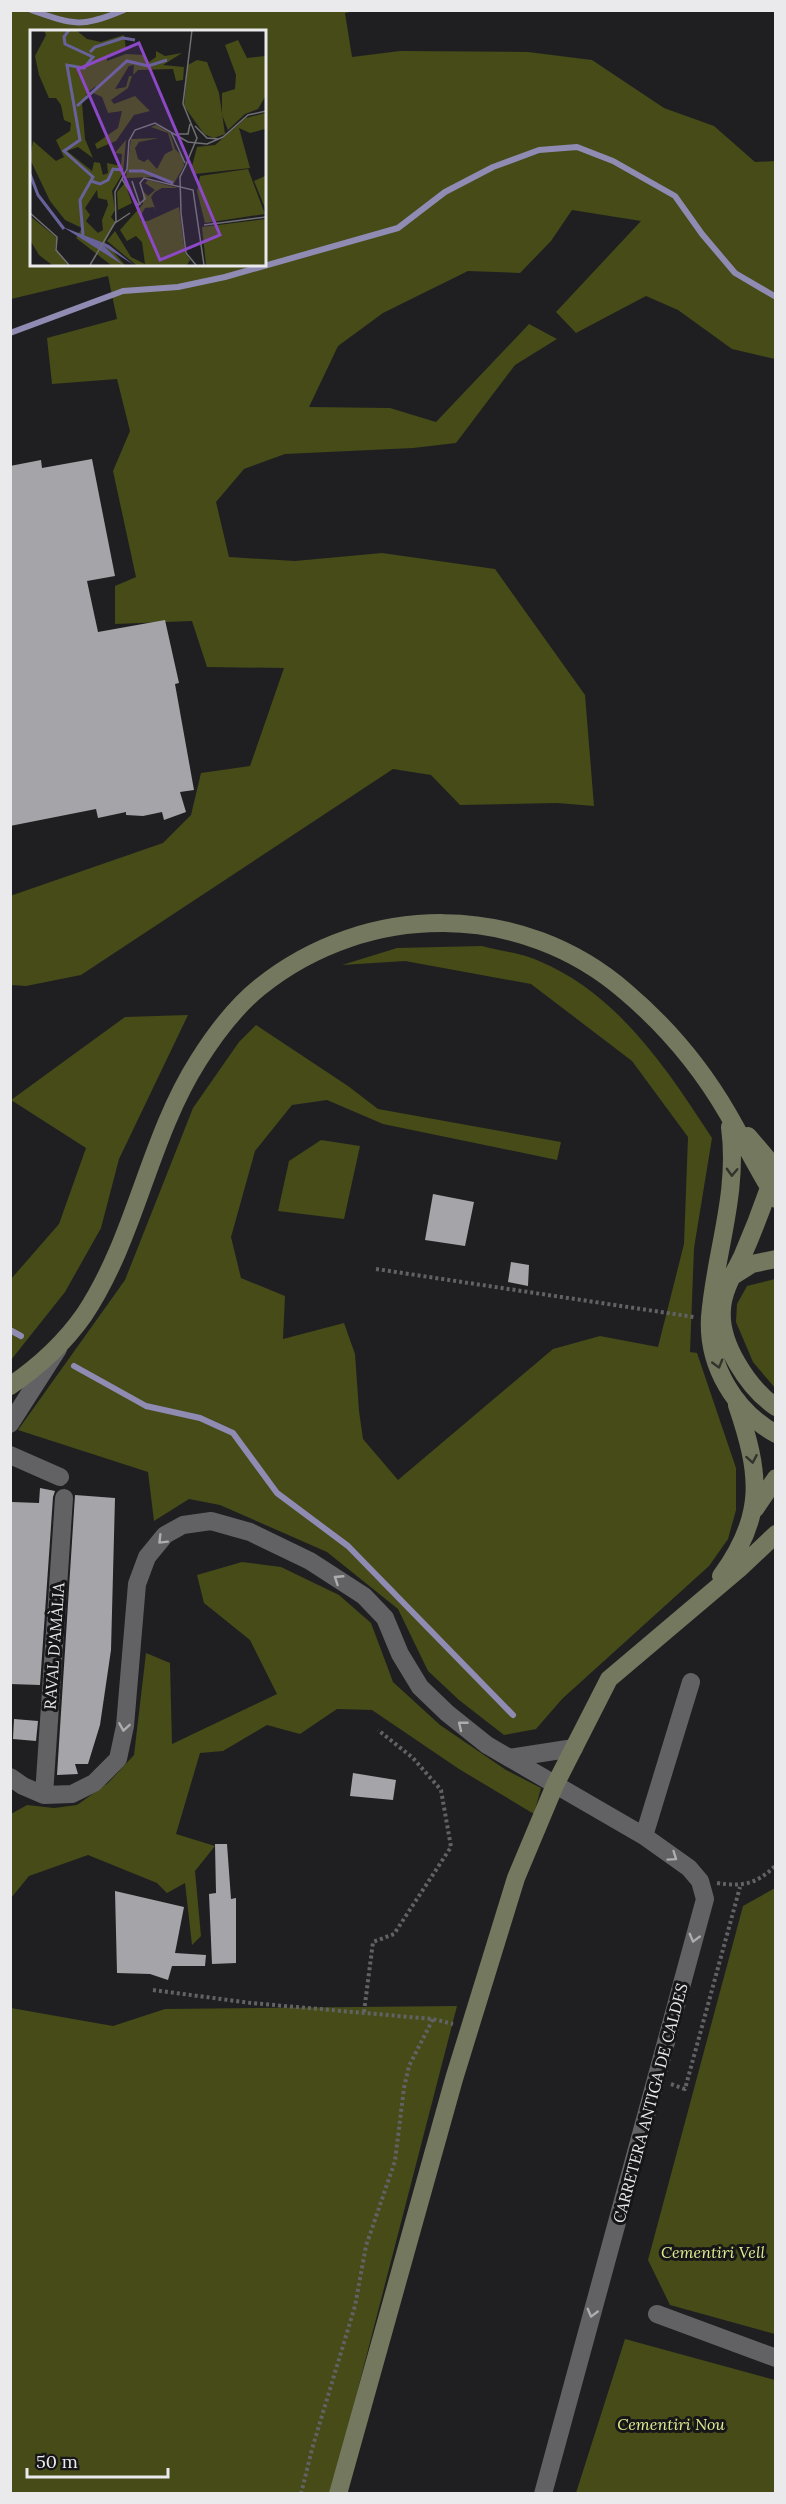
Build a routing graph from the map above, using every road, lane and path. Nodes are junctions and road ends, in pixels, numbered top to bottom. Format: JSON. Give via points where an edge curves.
{"nodes":[{"id":1,"x":728,"y":1114,"type":"junction"},
{"id":2,"x":776,"y":1169,"type":"edge"},
{"id":3,"x":772,"y":1193,"type":"edge"},
{"id":4,"x":776,"y":1259,"type":"edge"},
{"id":5,"x":376,"y":1269,"type":"dead end"},
{"id":6,"x":732,"y":1276,"type":"junction"},
{"id":7,"x":710,"y":1319,"type":"junction"},
{"id":8,"x":63,"y":1341,"type":"junction"},
{"id":9,"x":741,"y":1370,"type":"junction"},
{"id":10,"x":10,"y":1386,"type":"edge"},
{"id":11,"x":736,"y":1403,"type":"junction"},
{"id":12,"x":776,"y":1407,"type":"edge"},
{"id":13,"x":776,"y":1420,"type":"edge"},
{"id":14,"x":10,"y":1424,"type":"edge"},
{"id":15,"x":776,"y":1434,"type":"edge"},
{"id":16,"x":10,"y":1455,"type":"edge"},
{"id":17,"x":60,"y":1477,"type":"dead end"},
{"id":18,"x":776,"y":1478,"type":"edge"},
{"id":19,"x":64,"y":1498,"type":"dead end"},
{"id":20,"x":754,"y":1512,"type":"junction"},
{"id":21,"x":775,"y":1534,"type":"edge"},
{"id":22,"x":710,"y":1592,"type":"junction"},
{"id":23,"x":691,"y":1682,"type":"dead end"},
{"id":24,"x":378,"y":1730,"type":"dead end"},
{"id":25,"x":574,"y":1748,"type":"junction"},
{"id":26,"x":509,"y":1758,"type":"junction"},
{"id":27,"x":10,"y":1777,"type":"edge"},
{"id":28,"x":555,"y":1785,"type":"junction"},
{"id":29,"x":44,"y":1795,"type":"junction"},
{"id":30,"x":644,"y":1836,"type":"junction"},
{"id":31,"x":776,"y":1865,"type":"edge"},
{"id":32,"x":153,"y":1990,"type":"dead end"},
{"id":33,"x":364,"y":2012,"type":"junction"},
{"id":34,"x":685,"y":2089,"type":"dead end"},
{"id":35,"x":657,"y":2314,"type":"dead end"},
{"id":36,"x":776,"y":2358,"type":"edge"},
{"id":37,"x":301,"y":2493,"type":"edge"},
{"id":38,"x":338,"y":2493,"type":"edge"},
{"id":39,"x":543,"y":2493,"type":"edge"}],
"edges":[{"from":1,"to":2,"type":"main road"},
{"from":1,"to":3,"type":"main road"},
{"from":1,"to":7,"type":"main road","one_way":true,"via":[[731,1182]]},
{"from":1,"to":8,"type":"main road","via":[[680,1046],[653,1017],[590,965],[561,949],[491,927],[444,923],[391,926],[338,941],[309,954],[260,987],[213,1039],[163,1128],[109,1272]]},
{"from":3,"to":6,"type":"main road"},
{"from":4,"to":6,"type":"main road","via":[[752,1263]]},
{"from":5,"to":7,"type":"path"},
{"from":6,"to":9,"type":"main road","via":[[725,1292],[722,1318]]},
{"from":7,"to":11,"type":"main road","one_way":true,"via":[[722,1378]]},
{"from":8,"to":10,"type":"main road"},
{"from":8,"to":14,"type":"street"},
{"from":9,"to":12,"type":"main road"},
{"from":9,"to":13,"type":"main road","via":[[763,1410]]},
{"from":11,"to":15,"type":"main road"},
{"from":11,"to":20,"type":"main road","one_way":true,"via":[[752,1458]]},
{"from":16,"to":17,"type":"street"},
{"from":18,"to":20,"type":"main road"},
{"from":19,"to":29,"type":"street","name":"RAVAL D'AMÀLIA"},
{"from":20,"to":22,"type":"main road","via":[[730,1563]]},
{"from":21,"to":22,"type":"main road"},
{"from":22,"to":25,"type":"main road","via":[[609,1679]]},
{"from":23,"to":30,"type":"street"},
{"from":24,"to":33,"type":"path","via":[[413,1758],[441,1790],[451,1847],[394,1934],[373,1942]]},
{"from":25,"to":26,"type":"street"},
{"from":25,"to":28,"type":"main road"},
{"from":26,"to":28,"type":"street","name":"CARRETERA ANTIGA DE CALDES"},
{"from":26,"to":29,"type":"street","name":"CARRETERA ANTIGA DE CALDES","one_way":true,"via":[[487,1745],[420,1687],[400,1654],[386,1618],[364,1596],[310,1561],[250,1532],[211,1521],[183,1525],[165,1534],[147,1557],[138,1584],[125,1726],[118,1758],[94,1783],[72,1794]]},
{"from":27,"to":29,"type":"street"},
{"from":28,"to":30,"type":"street","name":"CARRETERA ANTIGA DE CALDES"},
{"from":28,"to":38,"type":"main road","via":[[509,1899],[454,2079]]},
{"from":30,"to":39,"type":"street","name":"CARRETERA ANTIGA DE CALDES","one_way":true,"via":[[689,1868],[700,1881],[705,1899]]},
{"from":31,"to":34,"type":"path","via":[[765,1876],[740,1887]]},
{"from":32,"to":33,"type":"path"},
{"from":33,"to":37,"type":"path","via":[[432,2019],[409,2066],[395,2161],[366,2246],[355,2306]]},
{"from":35,"to":36,"type":"street"}]}
